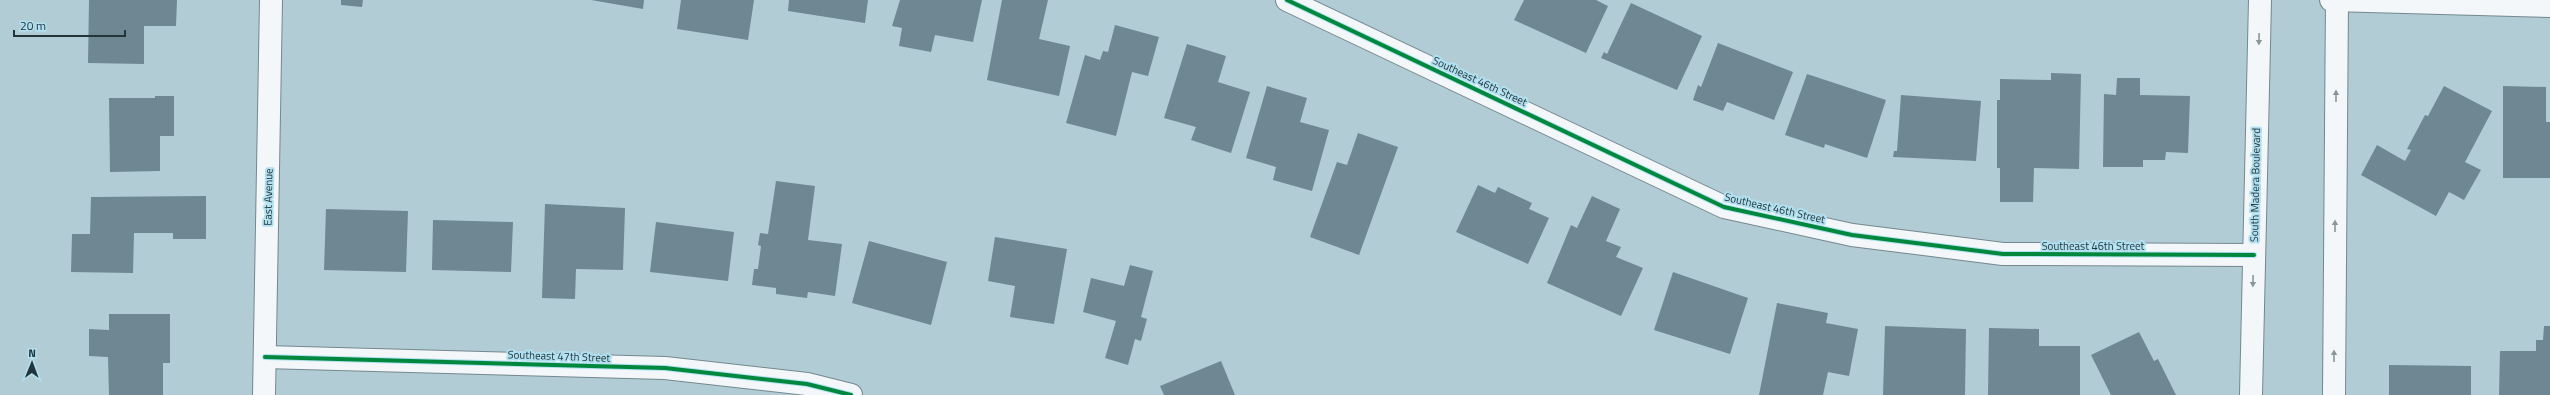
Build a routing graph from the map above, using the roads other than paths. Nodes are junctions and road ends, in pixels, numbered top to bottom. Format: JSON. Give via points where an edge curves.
{"nodes":[{"id":1,"x":271,"y":0,"type":"edge"},
{"id":2,"x":1287,"y":0,"type":"edge"},
{"id":3,"x":2260,"y":0,"type":"edge"},
{"id":4,"x":2331,"y":0,"type":"edge"},
{"id":5,"x":2337,"y":0,"type":"edge"},
{"id":6,"x":2550,"y":6,"type":"edge"},
{"id":7,"x":2254,"y":255,"type":"junction"},
{"id":8,"x":265,"y":357,"type":"junction"},
{"id":9,"x":264,"y":395,"type":"edge"},
{"id":10,"x":850,"y":395,"type":"edge"},
{"id":11,"x":2251,"y":395,"type":"edge"},
{"id":12,"x":2334,"y":395,"type":"edge"}],
"edges":[{"from":1,"to":8,"type":"street","name":"East Avenue"},
{"from":2,"to":7,"type":"street","name":"Southeast 46th Street","via":[[1724,206],[1852,234],[2003,254]]},
{"from":3,"to":7,"type":"street","name":"South Madera Boulevard","one_way":true},
{"from":4,"to":5,"type":"street"},
{"from":5,"to":6,"type":"street"},
{"from":12,"to":5,"type":"street","one_way":true},
{"from":7,"to":11,"type":"street","name":"South Madera Boulevard","one_way":true},
{"from":8,"to":9,"type":"street","name":"East Avenue"},
{"from":8,"to":10,"type":"street","name":"Southeast 47th Street","via":[[665,368],[807,384]]}]}
